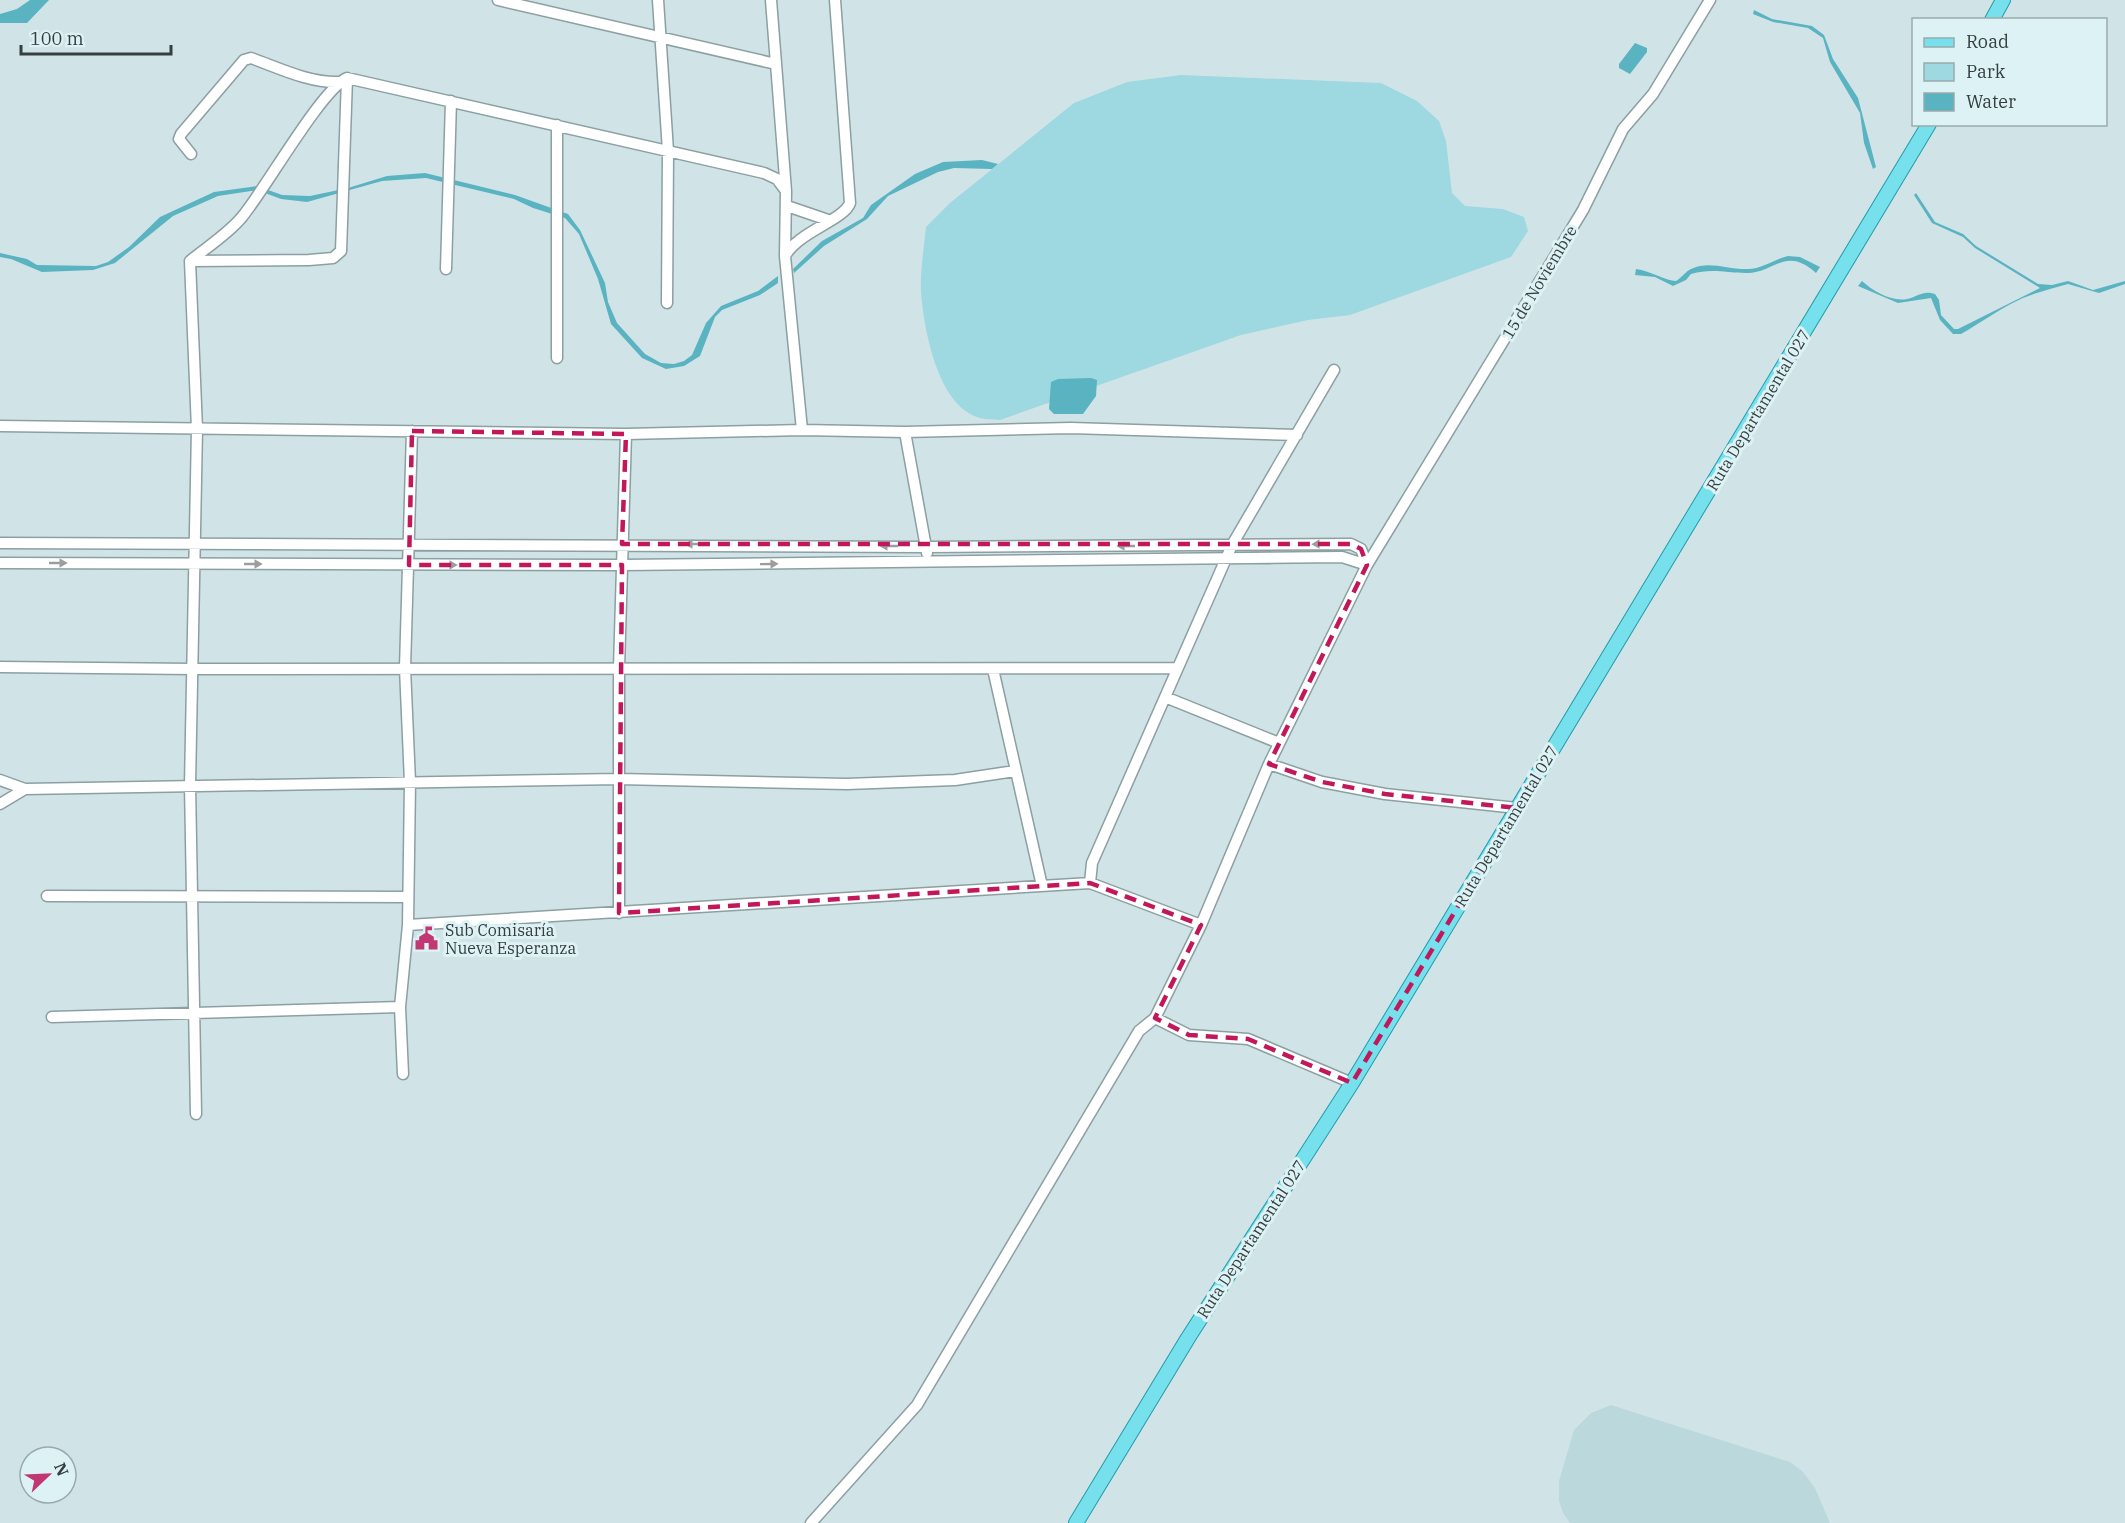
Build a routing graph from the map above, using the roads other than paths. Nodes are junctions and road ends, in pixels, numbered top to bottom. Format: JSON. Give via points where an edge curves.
{"nodes":[{"id":1,"x":498,"y":0,"type":"edge"},
{"id":2,"x":658,"y":0,"type":"edge"},
{"id":3,"x":771,"y":0,"type":"edge"},
{"id":4,"x":835,"y":0,"type":"edge"},
{"id":5,"x":1710,"y":0,"type":"edge"},
{"id":6,"x":2004,"y":0,"type":"edge"},
{"id":7,"x":1993,"y":18,"type":"edge"},
{"id":8,"x":661,"y":38,"type":"junction"},
{"id":9,"x":776,"y":64,"type":"junction"},
{"id":10,"x":343,"y":80,"type":"junction"},
{"id":11,"x":451,"y":101,"type":"junction"},
{"id":12,"x":556,"y":125,"type":"junction"},
{"id":13,"x":1928,"y":126,"type":"edge"},
{"id":14,"x":668,"y":150,"type":"junction"},
{"id":15,"x":191,"y":154,"type":"dead end"},
{"id":16,"x":786,"y":191,"type":"junction"},
{"id":17,"x":787,"y":206,"type":"junction"},
{"id":18,"x":828,"y":220,"type":"junction"},
{"id":19,"x":785,"y":256,"type":"junction"},
{"id":20,"x":190,"y":261,"type":"junction"},
{"id":21,"x":446,"y":268,"type":"dead end"},
{"id":22,"x":667,"y":303,"type":"dead end"},
{"id":23,"x":557,"y":358,"type":"dead end"},
{"id":24,"x":1334,"y":370,"type":"dead end"},
{"id":25,"x":0,"y":426,"type":"edge"},
{"id":26,"x":197,"y":429,"type":"junction"},
{"id":27,"x":802,"y":430,"type":"junction"},
{"id":28,"x":412,"y":431,"type":"junction"},
{"id":29,"x":905,"y":432,"type":"junction"},
{"id":30,"x":626,"y":434,"type":"junction"},
{"id":31,"x":1296,"y":435,"type":"junction"},
{"id":32,"x":0,"y":543,"type":"edge"},
{"id":33,"x":622,"y":544,"type":"junction"},
{"id":34,"x":196,"y":545,"type":"junction"},
{"id":35,"x":410,"y":545,"type":"junction"},
{"id":36,"x":1232,"y":545,"type":"junction"},
{"id":37,"x":926,"y":547,"type":"junction"},
{"id":38,"x":1226,"y":560,"type":"junction"},
{"id":39,"x":0,"y":562,"type":"edge"},
{"id":40,"x":927,"y":563,"type":"junction"},
{"id":41,"x":196,"y":564,"type":"junction"},
{"id":42,"x":409,"y":565,"type":"junction"},
{"id":43,"x":622,"y":565,"type":"junction"},
{"id":44,"x":1367,"y":565,"type":"junction"},
{"id":45,"x":0,"y":667,"type":"edge"},
{"id":46,"x":405,"y":668,"type":"junction"},
{"id":47,"x":619,"y":668,"type":"junction"},
{"id":48,"x":1178,"y":668,"type":"junction"},
{"id":49,"x":193,"y":669,"type":"junction"},
{"id":50,"x":993,"y":669,"type":"junction"},
{"id":51,"x":1165,"y":697,"type":"junction"},
{"id":52,"x":1279,"y":743,"type":"junction"},
{"id":53,"x":1269,"y":764,"type":"junction"},
{"id":54,"x":1015,"y":771,"type":"junction"},
{"id":55,"x":619,"y":779,"type":"junction"},
{"id":56,"x":0,"y":780,"type":"edge"},
{"id":57,"x":410,"y":782,"type":"junction"},
{"id":58,"x":190,"y":785,"type":"junction"},
{"id":59,"x":25,"y":789,"type":"junction"},
{"id":60,"x":0,"y":804,"type":"edge"},
{"id":61,"x":1517,"y":808,"type":"junction"},
{"id":62,"x":1090,"y":883,"type":"junction"},
{"id":63,"x":1042,"y":886,"type":"junction"},
{"id":64,"x":47,"y":896,"type":"dead end"},
{"id":65,"x":193,"y":897,"type":"junction"},
{"id":66,"x":408,"y":897,"type":"junction"},
{"id":67,"x":619,"y":913,"type":"junction"},
{"id":68,"x":408,"y":925,"type":"junction"},
{"id":69,"x":1201,"y":925,"type":"junction"},
{"id":70,"x":400,"y":1007,"type":"junction"},
{"id":71,"x":196,"y":1013,"type":"junction"},
{"id":72,"x":52,"y":1017,"type":"dead end"},
{"id":73,"x":1155,"y":1018,"type":"junction"},
{"id":74,"x":403,"y":1074,"type":"dead end"},
{"id":75,"x":1352,"y":1083,"type":"junction"},
{"id":76,"x":196,"y":1114,"type":"dead end"},
{"id":77,"x":811,"y":1523,"type":"edge"},
{"id":78,"x":1076,"y":1523,"type":"edge"}],
"edges":[{"from":1,"to":8,"type":"street"},
{"from":2,"to":8,"type":"street"},
{"from":3,"to":9,"type":"street"},
{"from":4,"to":18,"type":"street","via":[[850,203],[842,215]]},
{"from":5,"to":44,"type":"street","name":"15 de Noviembre","via":[[1653,94],[1623,129],[1582,210]]},
{"from":6,"to":7,"type":"main road"},
{"from":8,"to":9,"type":"street"},
{"from":8,"to":14,"type":"street"},
{"from":9,"to":16,"type":"street"},
{"from":10,"to":11,"type":"street"},
{"from":10,"to":15,"type":"street","via":[[325,82],[251,58],[244,60],[181,134],[179,139]]},
{"from":10,"to":20,"type":"street","via":[[242,217]]},
{"from":10,"to":20,"type":"street","via":[[341,251],[333,258],[309,260]]},
{"from":11,"to":12,"type":"street"},
{"from":11,"to":21,"type":"street"},
{"from":12,"to":14,"type":"street"},
{"from":12,"to":23,"type":"street"},
{"from":13,"to":61,"type":"main road","name":"Ruta Departamental 027"},
{"from":14,"to":16,"type":"street","via":[[764,173],[777,179]]},
{"from":14,"to":22,"type":"street"},
{"from":16,"to":17,"type":"street"},
{"from":17,"to":18,"type":"street"},
{"from":17,"to":19,"type":"street"},
{"from":18,"to":19,"type":"street","via":[[791,245]]},
{"from":19,"to":27,"type":"street"},
{"from":20,"to":26,"type":"street"},
{"from":24,"to":31,"type":"street"},
{"from":25,"to":26,"type":"street"},
{"from":26,"to":28,"type":"street"},
{"from":26,"to":34,"type":"street"},
{"from":27,"to":29,"type":"street"},
{"from":27,"to":30,"type":"street"},
{"from":28,"to":30,"type":"street"},
{"from":28,"to":35,"type":"street"},
{"from":29,"to":31,"type":"street","via":[[1071,428]]},
{"from":29,"to":37,"type":"street"},
{"from":30,"to":33,"type":"street"},
{"from":31,"to":36,"type":"street"},
{"from":32,"to":34,"type":"street"},
{"from":33,"to":35,"type":"street"},
{"from":37,"to":33,"type":"street","one_way":true},
{"from":33,"to":43,"type":"street"},
{"from":34,"to":35,"type":"street"},
{"from":34,"to":41,"type":"street"},
{"from":35,"to":42,"type":"street"},
{"from":36,"to":37,"type":"street","one_way":true},
{"from":36,"to":38,"type":"street"},
{"from":44,"to":36,"type":"street","one_way":true,"via":[[1361,549],[1351,544]]},
{"from":37,"to":40,"type":"street"},
{"from":38,"to":40,"type":"street"},
{"from":38,"to":44,"type":"street","via":[[1342,557]]},
{"from":38,"to":48,"type":"street"},
{"from":39,"to":41,"type":"street","one_way":true},
{"from":43,"to":40,"type":"street","one_way":true},
{"from":41,"to":42,"type":"street","one_way":true},
{"from":41,"to":49,"type":"street"},
{"from":42,"to":43,"type":"street","one_way":true},
{"from":42,"to":46,"type":"street"},
{"from":43,"to":47,"type":"street"},
{"from":44,"to":52,"type":"street","name":"15 de Noviembre"},
{"from":45,"to":49,"type":"street"},
{"from":46,"to":47,"type":"street"},
{"from":46,"to":49,"type":"street"},
{"from":46,"to":57,"type":"street"},
{"from":47,"to":50,"type":"street"},
{"from":47,"to":55,"type":"street"},
{"from":48,"to":50,"type":"street"},
{"from":48,"to":51,"type":"street"},
{"from":49,"to":58,"type":"street"},
{"from":50,"to":54,"type":"street"},
{"from":51,"to":52,"type":"street"},
{"from":51,"to":62,"type":"street","via":[[1092,863]]},
{"from":52,"to":53,"type":"street","name":"15 de Noviembre"},
{"from":53,"to":61,"type":"street","via":[[1322,782],[1385,794]]},
{"from":53,"to":69,"type":"street","name":"15 de Noviembre"},
{"from":54,"to":55,"type":"street","via":[[955,780],[847,784]]},
{"from":54,"to":63,"type":"street"},
{"from":55,"to":57,"type":"street"},
{"from":55,"to":67,"type":"street"},
{"from":56,"to":59,"type":"street"},
{"from":57,"to":58,"type":"street"},
{"from":57,"to":66,"type":"street"},
{"from":58,"to":59,"type":"street"},
{"from":58,"to":65,"type":"street"},
{"from":59,"to":60,"type":"street"},
{"from":61,"to":75,"type":"main road","name":"Ruta Departamental 027"},
{"from":62,"to":63,"type":"street"},
{"from":62,"to":69,"type":"street"},
{"from":63,"to":67,"type":"street"},
{"from":64,"to":65,"type":"street"},
{"from":65,"to":66,"type":"street"},
{"from":65,"to":71,"type":"street"},
{"from":66,"to":68,"type":"street"},
{"from":67,"to":68,"type":"street"},
{"from":68,"to":70,"type":"street"},
{"from":69,"to":73,"type":"street","name":"15 de Noviembre"},
{"from":70,"to":71,"type":"street"},
{"from":70,"to":74,"type":"street"},
{"from":71,"to":72,"type":"street"},
{"from":71,"to":76,"type":"street"},
{"from":73,"to":75,"type":"street","via":[[1189,1035],[1248,1039]]},
{"from":73,"to":77,"type":"street","name":"15 de Noviembre","via":[[1140,1031],[917,1405]]},
{"from":75,"to":78,"type":"main road","name":"Ruta Departamental 027","via":[[1188,1338]]}]}
